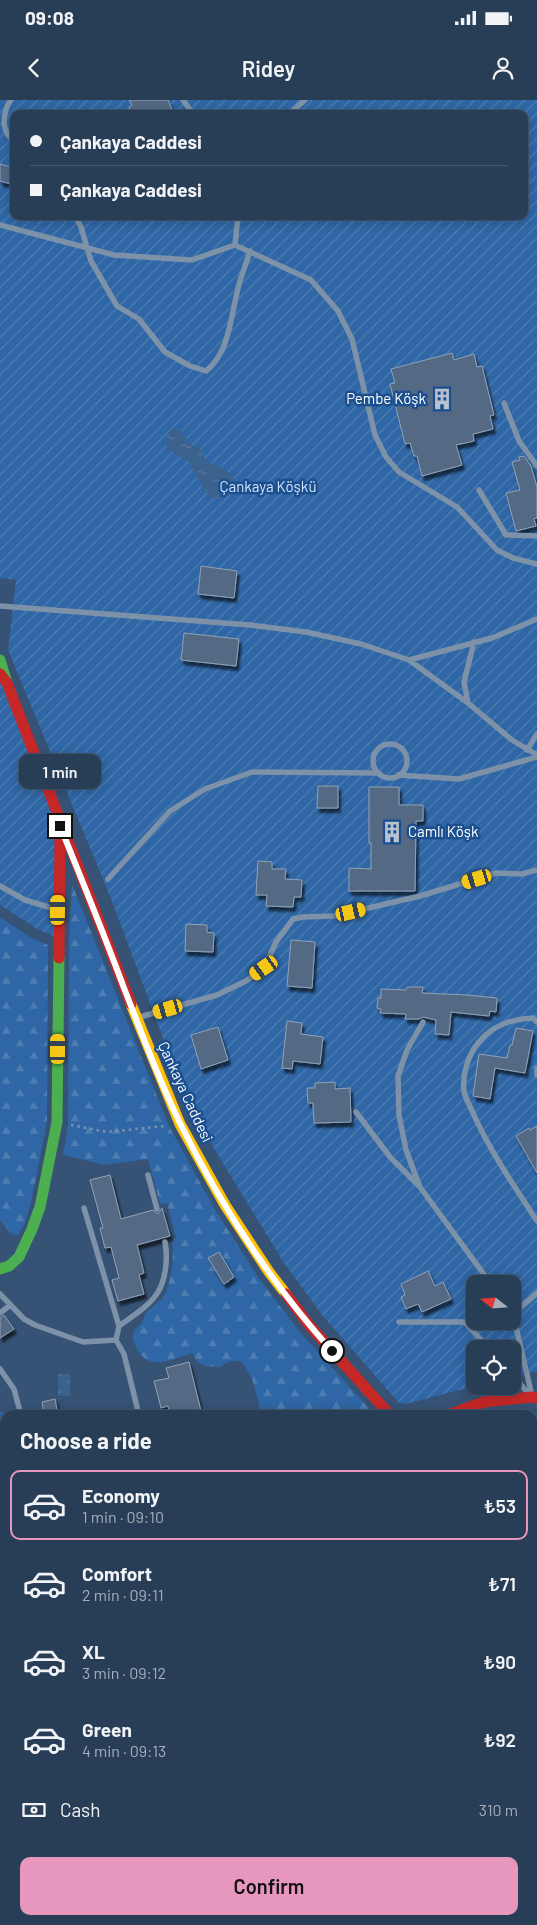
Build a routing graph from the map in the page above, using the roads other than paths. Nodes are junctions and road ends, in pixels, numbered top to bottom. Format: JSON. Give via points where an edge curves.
{"nodes":[{"id":1,"x":11,"y":100,"type":"edge"},
{"id":2,"x":305,"y":100,"type":"edge"},
{"id":3,"x":294,"y":110,"type":"edge"},
{"id":4,"x":0,"y":126,"type":"edge"},
{"id":5,"x":6,"y":131,"type":"junction"},
{"id":6,"x":10,"y":136,"type":"edge"},
{"id":7,"x":77,"y":220,"type":"edge"},
{"id":8,"x":238,"y":220,"type":"edge"},
{"id":9,"x":0,"y":225,"type":"edge"},
{"id":10,"x":235,"y":245,"type":"junction"},
{"id":11,"x":88,"y":248,"type":"junction"},
{"id":12,"x":250,"y":252,"type":"junction"},
{"id":13,"x":504,"y":403,"type":"dead end"},
{"id":14,"x":537,"y":466,"type":"edge"},
{"id":15,"x":479,"y":490,"type":"dead end"},
{"id":16,"x":537,"y":536,"type":"edge"},
{"id":17,"x":537,"y":564,"type":"edge"},
{"id":18,"x":0,"y":606,"type":"edge"},
{"id":19,"x":537,"y":619,"type":"edge"},
{"id":20,"x":474,"y":642,"type":"junction"},
{"id":21,"x":0,"y":660,"type":"edge"},
{"id":22,"x":409,"y":660,"type":"junction"},
{"id":23,"x":3,"y":678,"type":"edge"},
{"id":24,"x":468,"y":703,"type":"junction"},
{"id":25,"x":537,"y":734,"type":"edge"},
{"id":26,"x":527,"y":750,"type":"junction"},
{"id":27,"x":537,"y":756,"type":"edge"},
{"id":28,"x":379,"y":773,"type":"junction"},
{"id":29,"x":398,"y":775,"type":"junction"},
{"id":30,"x":60,"y":826,"type":"junction"},
{"id":31,"x":537,"y":870,"type":"edge"},
{"id":32,"x":108,"y":879,"type":"dead end"},
{"id":33,"x":0,"y":886,"type":"edge"},
{"id":34,"x":58,"y":910,"type":"junction"},
{"id":35,"x":136,"y":1018,"type":"junction"},
{"id":36,"x":423,"y":1022,"type":"dead end"},
{"id":37,"x":537,"y":1022,"type":"edge"},
{"id":38,"x":537,"y":1068,"type":"edge"},
{"id":39,"x":537,"y":1075,"type":"edge"},
{"id":40,"x":356,"y":1112,"type":"dead end"},
{"id":41,"x":148,"y":1175,"type":"dead end"},
{"id":42,"x":420,"y":1187,"type":"junction"},
{"id":43,"x":84,"y":1208,"type":"dead end"},
{"id":44,"x":157,"y":1209,"type":"dead end"},
{"id":45,"x":537,"y":1221,"type":"edge"},
{"id":46,"x":166,"y":1242,"type":"dead end"},
{"id":47,"x":0,"y":1270,"type":"edge"},
{"id":48,"x":484,"y":1275,"type":"edge"},
{"id":49,"x":537,"y":1293,"type":"edge"},
{"id":50,"x":0,"y":1294,"type":"edge"},
{"id":51,"x":9,"y":1306,"type":"junction"},
{"id":52,"x":521,"y":1307,"type":"edge"},
{"id":53,"x":0,"y":1313,"type":"edge"},
{"id":54,"x":399,"y":1322,"type":"dead end"},
{"id":55,"x":119,"y":1326,"type":"junction"},
{"id":56,"x":517,"y":1330,"type":"edge"},
{"id":57,"x":116,"y":1340,"type":"junction"},
{"id":58,"x":481,"y":1340,"type":"edge"},
{"id":59,"x":0,"y":1369,"type":"edge"},
{"id":60,"x":521,"y":1384,"type":"edge"},
{"id":61,"x":534,"y":1398,"type":"edge"},
{"id":62,"x":20,"y":1410,"type":"edge"},
{"id":63,"x":138,"y":1410,"type":"edge"},
{"id":64,"x":386,"y":1410,"type":"edge"},
{"id":65,"x":462,"y":1410,"type":"edge"}],
"edges":[{"from":1,"to":5,"type":"lane","via":[[4,118]]},
{"from":2,"to":3,"type":"lane"},
{"from":4,"to":5,"type":"lane"},
{"from":5,"to":6,"type":"lane"},
{"from":7,"to":11,"type":"lane"},
{"from":8,"to":10,"type":"lane"},
{"from":9,"to":11,"type":"lane"},
{"from":10,"to":11,"type":"lane","via":[[192,260],[114,255]]},
{"from":10,"to":12,"type":"lane"},
{"from":11,"to":12,"type":"lane","via":[[117,306],[139,319],[165,352],[206,371],[215,364],[224,343]]},
{"from":12,"to":17,"type":"lane","via":[[311,280],[338,311],[352,339],[376,435],[386,457],[399,472],[457,507],[497,550]]},
{"from":13,"to":14,"type":"lane","via":[[519,441]]},
{"from":15,"to":16,"type":"lane","via":[[506,535]]},
{"from":18,"to":22,"type":"lane","via":[[297,631],[362,644]]},
{"from":19,"to":20,"type":"lane"},
{"from":20,"to":22,"type":"lane"},
{"from":20,"to":24,"type":"lane","via":[[464,682]]},
{"from":21,"to":23,"type":"main road","name":"Çankaya Caddesi"},
{"from":22,"to":24,"type":"lane"},
{"from":23,"to":30,"type":"main road","name":"Çankaya Caddesi"},
{"from":24,"to":26,"type":"lane"},
{"from":25,"to":26,"type":"lane"},
{"from":26,"to":27,"type":"lane"},
{"from":27,"to":29,"type":"lane","via":[[459,779]]},
{"from":28,"to":29,"type":"lane","via":[[388,777]]},
{"from":28,"to":29,"type":"lane","via":[[373,763],[374,755],[379,748],[392,744],[402,750],[406,758],[405,767]]},
{"from":28,"to":32,"type":"lane","via":[[252,772],[205,789],[170,812]]},
{"from":30,"to":34,"type":"main road"},
{"from":30,"to":35,"type":"main road","name":"Çankaya Caddesi"},
{"from":31,"to":35,"type":"lane","via":[[522,874],[496,873],[420,896],[334,916],[293,919],[276,942],[264,968],[246,981],[217,995]]},
{"from":33,"to":34,"type":"lane","via":[[25,900]]},
{"from":34,"to":47,"type":"main road","via":[[58,1122],[32,1230],[18,1257]]},
{"from":35,"to":64,"type":"main road","name":"Çankaya Caddesi","via":[[180,1124],[225,1206],[309,1325]]},
{"from":36,"to":42,"type":"lane","via":[[407,1050],[398,1076],[398,1115],[406,1150]]},
{"from":37,"to":45,"type":"lane","via":[[533,1018],[518,1019],[490,1030],[469,1057],[464,1072],[464,1093],[490,1149]]},
{"from":38,"to":39,"type":"lane"},
{"from":40,"to":42,"type":"lane","via":[[390,1157]]},
{"from":41,"to":44,"type":"lane"},
{"from":42,"to":48,"type":"lane"},
{"from":43,"to":55,"type":"lane"},
{"from":46,"to":55,"type":"lane","via":[[165,1271],[158,1293]]},
{"from":49,"to":52,"type":"lane"},
{"from":50,"to":51,"type":"lane"},
{"from":51,"to":53,"type":"lane"},
{"from":51,"to":57,"type":"lane","via":[[35,1325],[83,1342]]},
{"from":54,"to":58,"type":"lane","via":[[465,1322]]},
{"from":55,"to":57,"type":"lane"},
{"from":56,"to":61,"type":"lane"},
{"from":57,"to":63,"type":"lane","via":[[124,1354]]},
{"from":59,"to":62,"type":"lane","via":[[14,1389]]},
{"from":60,"to":61,"type":"lane"},
{"from":61,"to":65,"type":"main road","via":[[484,1402]]}]}
